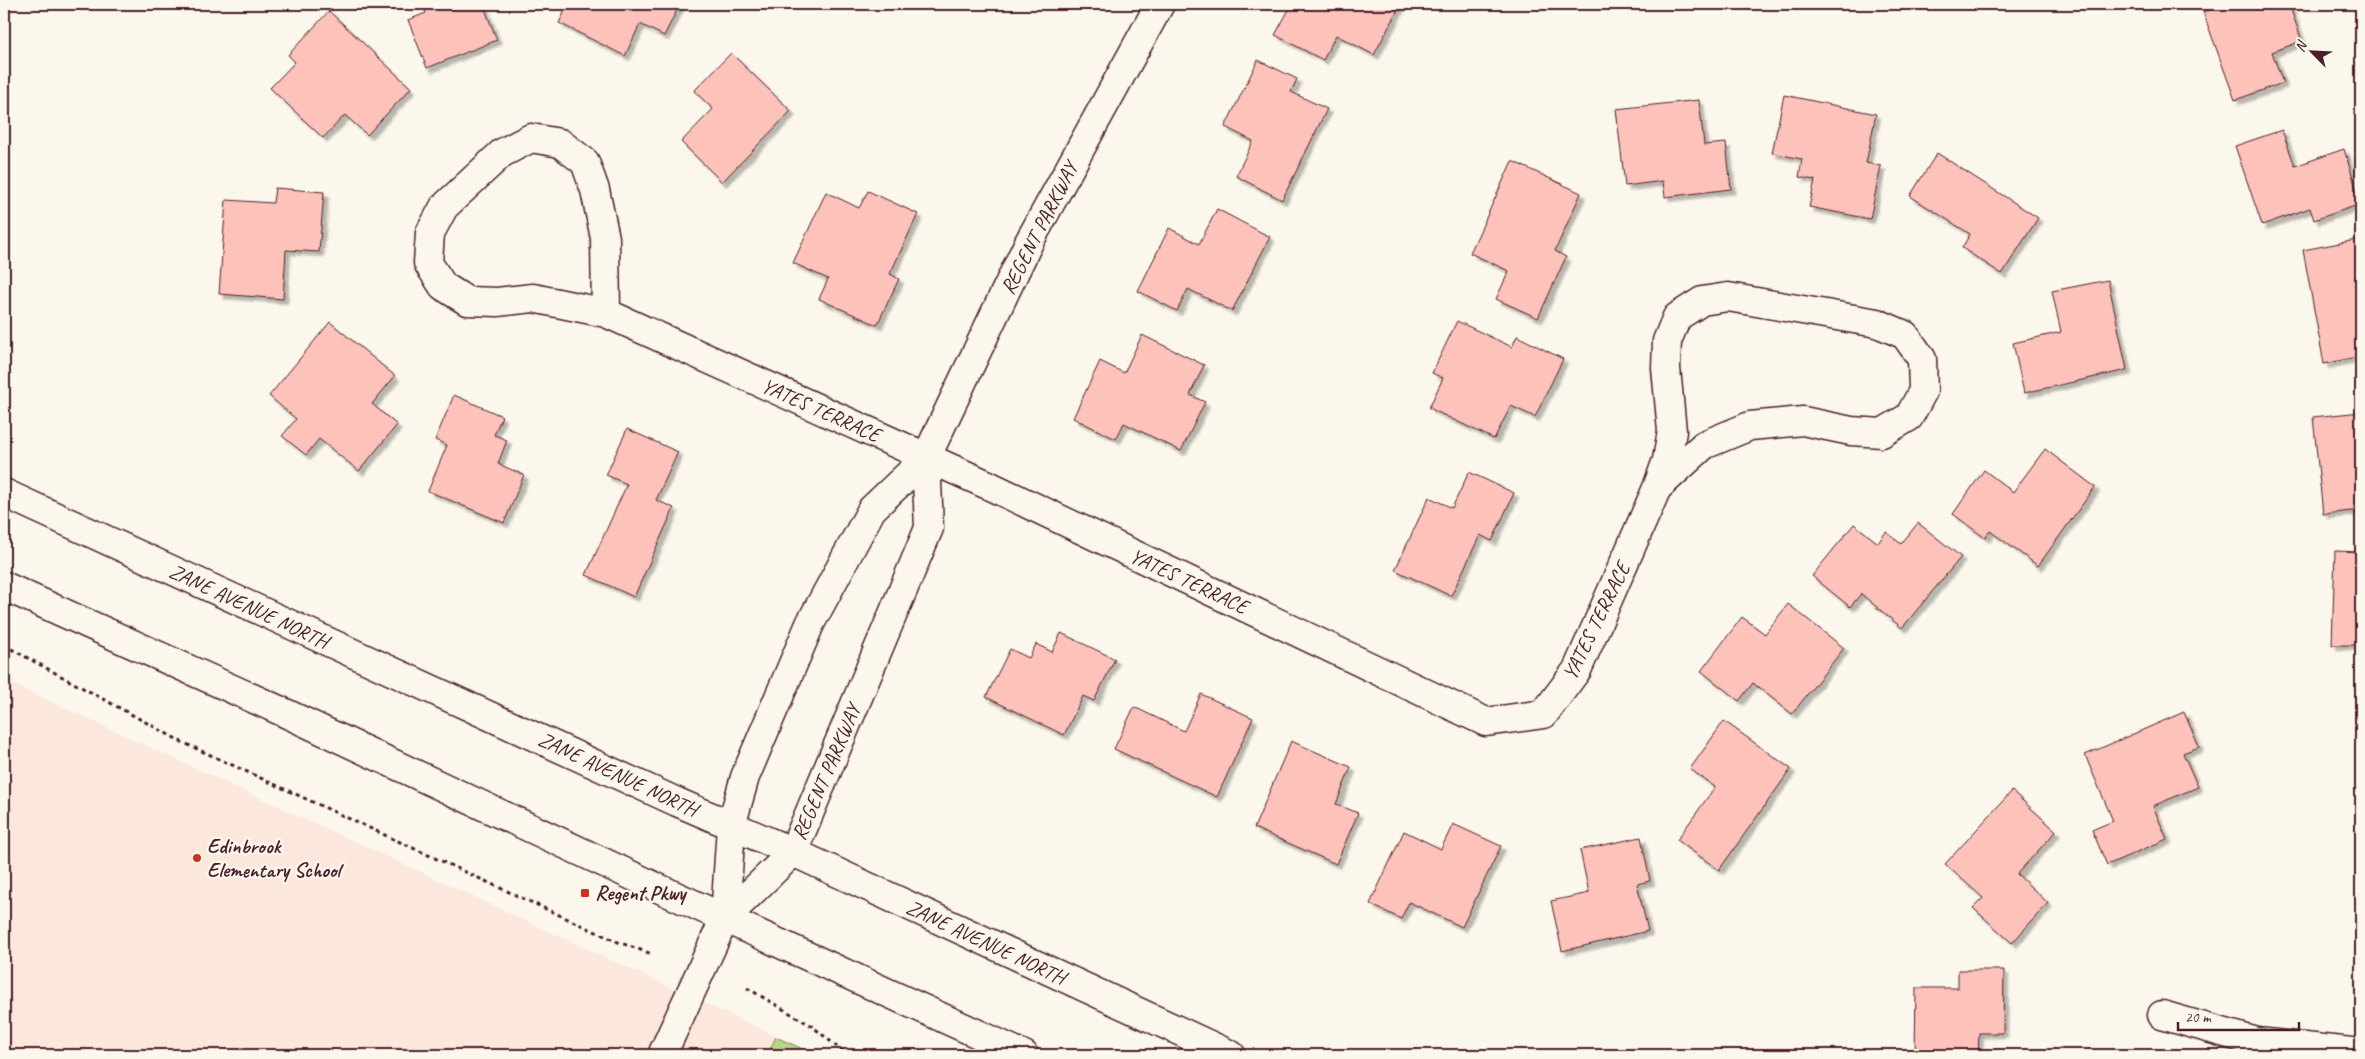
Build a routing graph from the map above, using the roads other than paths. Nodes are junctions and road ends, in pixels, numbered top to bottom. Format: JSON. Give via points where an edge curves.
{"nodes":[{"id":1,"x":1160,"y":4,"type":"edge"},
{"id":2,"x":606,"y":313,"type":"junction"},
{"id":3,"x":926,"y":458,"type":"junction"},
{"id":4,"x":1657,"y":488,"type":"junction"},
{"id":5,"x":4,"y":493,"type":"edge"},
{"id":6,"x":4,"y":586,"type":"edge"},
{"id":7,"x":731,"y":826,"type":"junction"},
{"id":8,"x":793,"y":852,"type":"junction"},
{"id":9,"x":724,"y":918,"type":"junction"},
{"id":10,"x":2162,"y":1015,"type":"dead end"},
{"id":11,"x":2361,"y":1053,"type":"edge"},
{"id":12,"x":662,"y":1055,"type":"edge"},
{"id":13,"x":1024,"y":1055,"type":"edge"},
{"id":14,"x":1231,"y":1055,"type":"edge"}],
"edges":[{"from":1,"to":3,"type":"street","name":"REGENT PARKWAY","via":[[1029,242]]},
{"from":2,"to":2,"type":"street","name":"YATES TERRACE","via":[[533,298],[467,301],[443,286],[428,263],[430,232],[444,207],[502,153],[531,138],[560,143],[585,162],[595,190],[605,238]]},
{"from":2,"to":3,"type":"street","name":"YATES TERRACE"},
{"from":3,"to":4,"type":"street","name":"YATES TERRACE","via":[[1486,722],[1544,714],[1577,670]]},
{"from":3,"to":7,"type":"street","name":"REGENT PARKWAY","via":[[872,508],[810,624],[745,777]]},
{"from":3,"to":8,"type":"street","name":"REGENT PARKWAY","via":[[929,528]]},
{"from":4,"to":4,"type":"street","name":"YATES TERRACE","via":[[1704,445],[1750,426],[1803,421],[1852,431],[1882,432],[1909,417],[1923,391],[1922,359],[1905,336],[1878,323],[1728,297],[1702,301],[1677,318],[1667,341],[1672,431],[1667,460]]},
{"from":5,"to":7,"type":"street","name":"ZANE AVENUE NORTH"},
{"from":6,"to":9,"type":"street","via":[[282,711]]},
{"from":7,"to":8,"type":"street","name":"ZANE AVENUE NORTH"},
{"from":7,"to":9,"type":"street","name":"REGENT PARKWAY"},
{"from":8,"to":9,"type":"street","name":"REGENT PARKWAY"},
{"from":8,"to":14,"type":"street","name":"ZANE AVENUE NORTH"},
{"from":9,"to":12,"type":"street"},
{"from":9,"to":13,"type":"street"},
{"from":10,"to":11,"type":"street","via":[[2257,1042]]}]}
